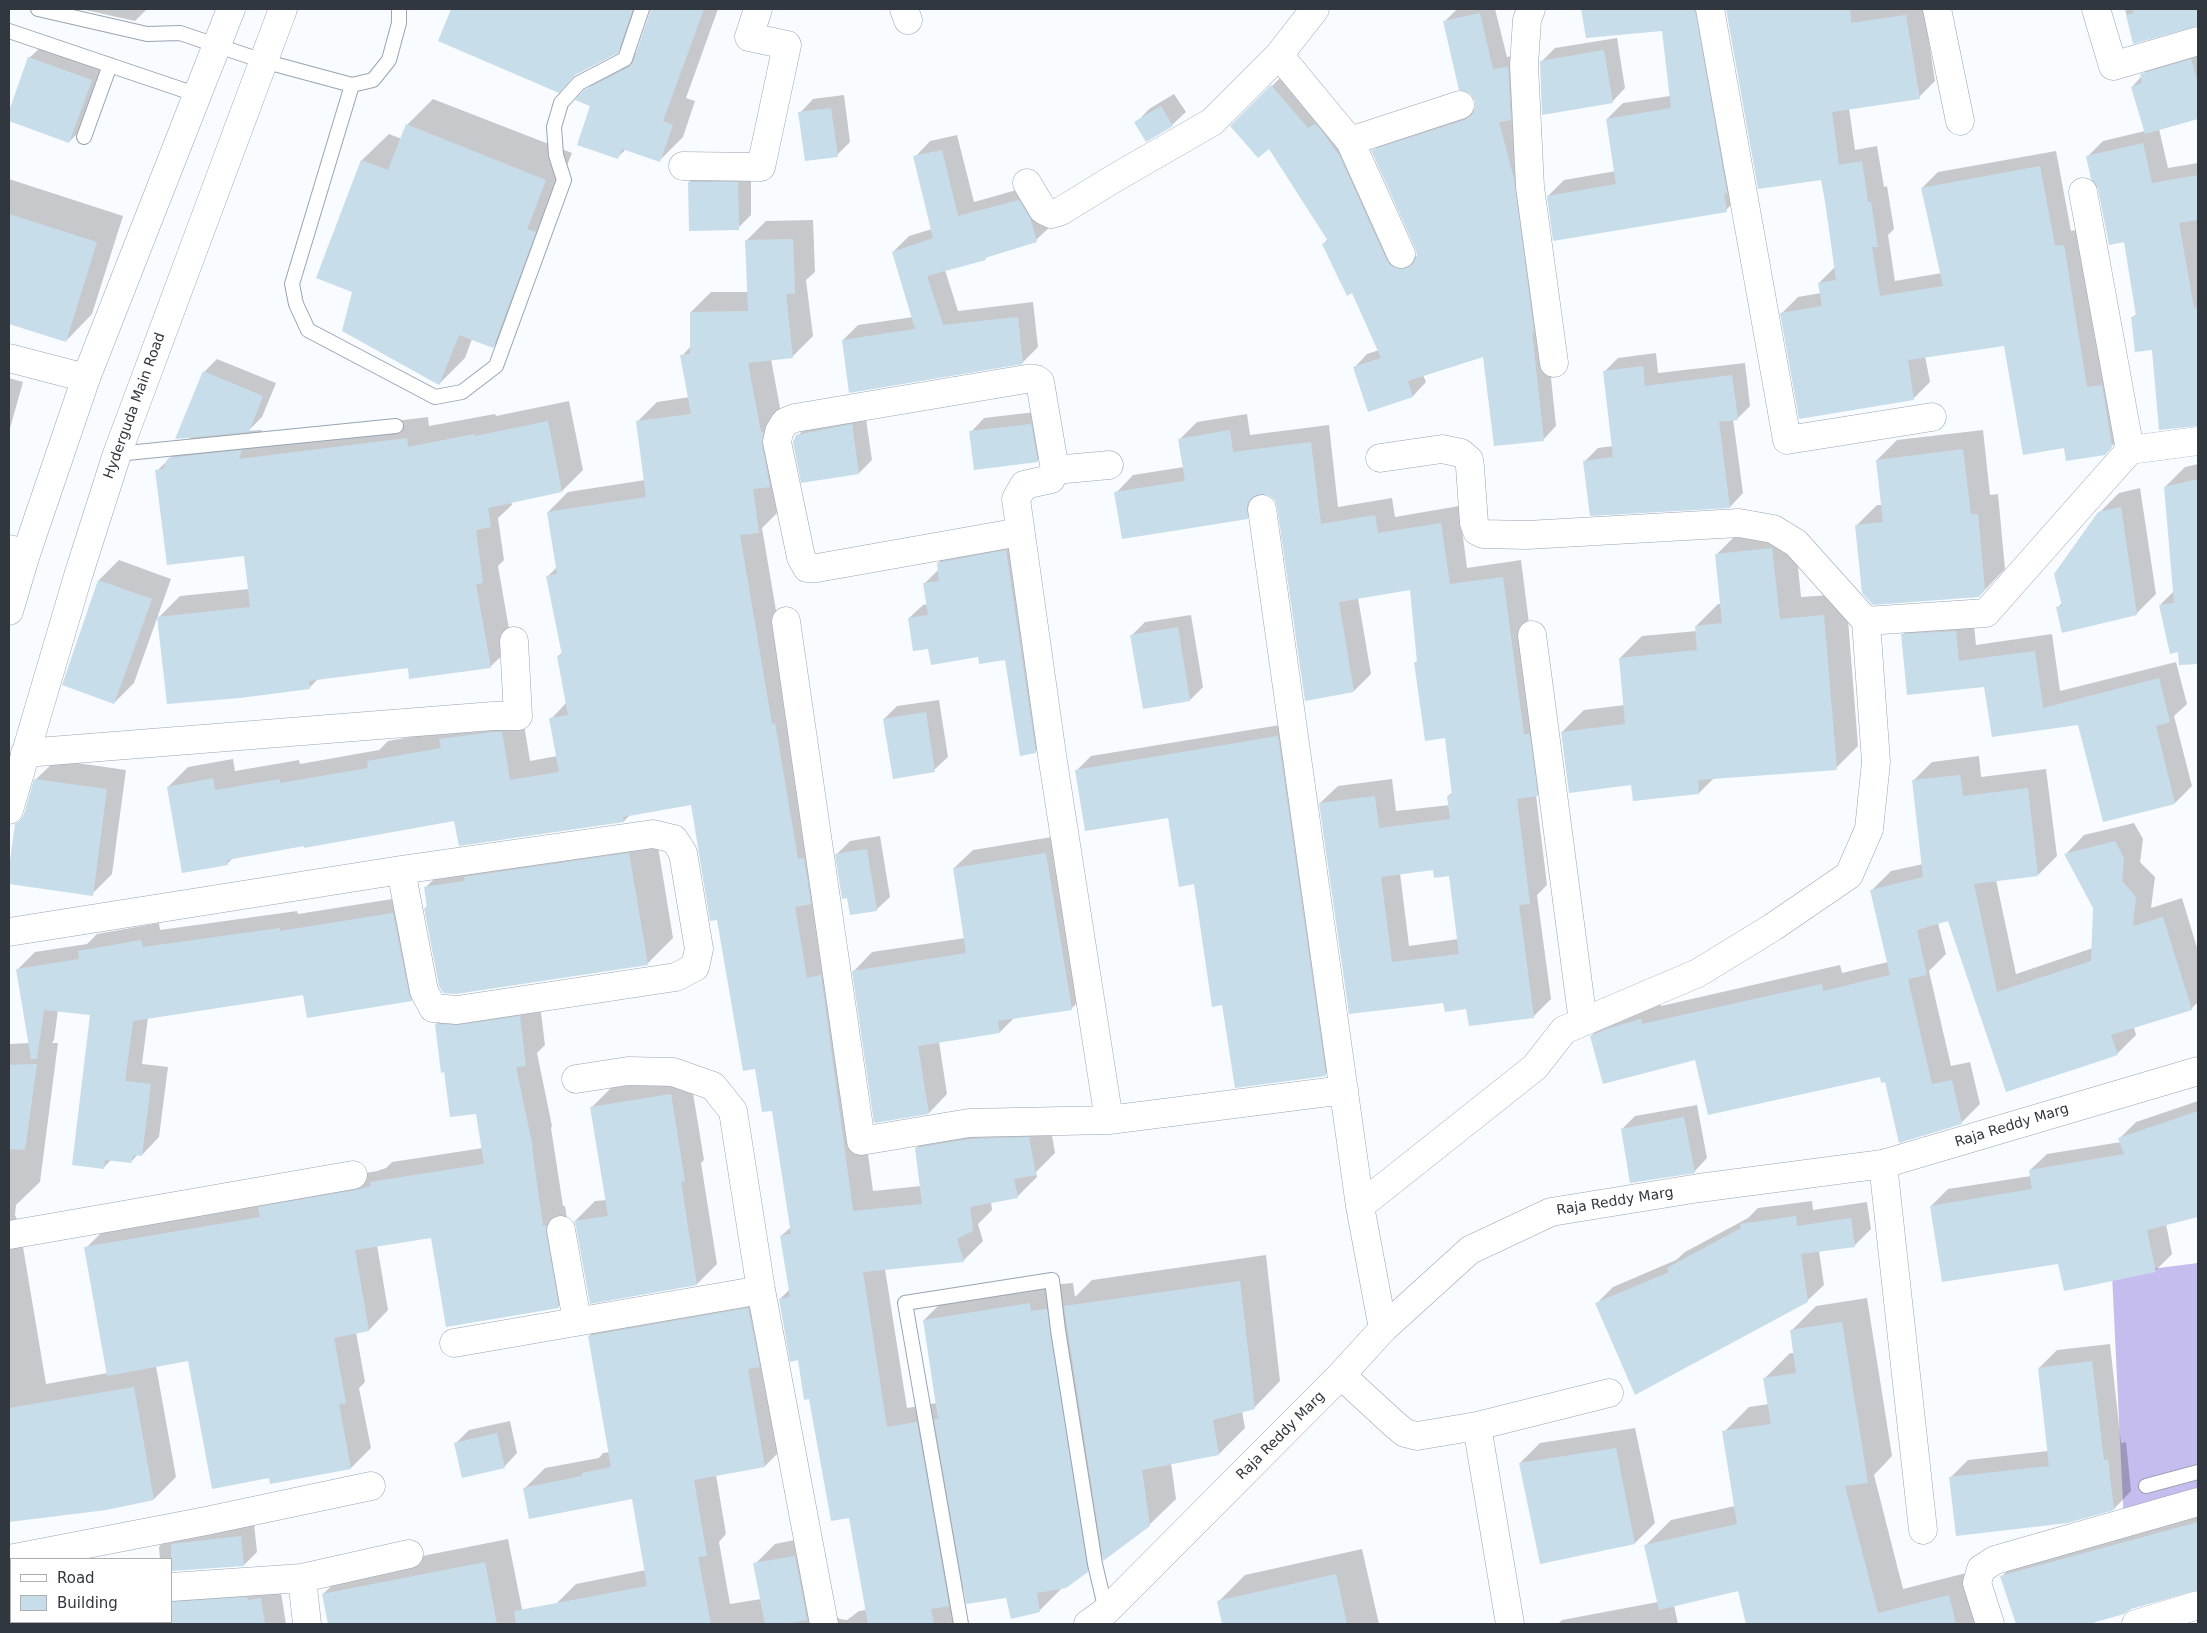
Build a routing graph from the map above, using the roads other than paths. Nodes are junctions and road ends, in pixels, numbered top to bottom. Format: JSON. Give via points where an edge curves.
{"nodes":[{"id":1,"x":38,"y":9,"type":"edge"},
{"id":2,"x":231,"y":9,"type":"edge"},
{"id":3,"x":283,"y":9,"type":"edge"},
{"id":4,"x":399,"y":9,"type":"edge"},
{"id":5,"x":642,"y":9,"type":"edge"},
{"id":6,"x":758,"y":9,"type":"edge"},
{"id":7,"x":1315,"y":9,"type":"edge"},
{"id":8,"x":1531,"y":9,"type":"edge"},
{"id":9,"x":1710,"y":9,"type":"edge"},
{"id":10,"x":1937,"y":9,"type":"edge"},
{"id":11,"x":2096,"y":9,"type":"edge"},
{"id":12,"x":9,"y":31,"type":"edge"},
{"id":13,"x":2198,"y":41,"type":"edge"},
{"id":14,"x":218,"y":46,"type":"junction"},
{"id":15,"x":1279,"y":55,"type":"junction"},
{"id":16,"x":263,"y":61,"type":"junction"},
{"id":17,"x":110,"y":65,"type":"junction"},
{"id":18,"x":352,"y":85,"type":"junction"},
{"id":19,"x":198,"y":95,"type":"junction"},
{"id":20,"x":1460,"y":106,"type":"dead end"},
{"id":21,"x":1960,"y":121,"type":"dead end"},
{"id":22,"x":84,"y":136,"type":"dead end"},
{"id":23,"x":1350,"y":141,"type":"junction"},
{"id":24,"x":683,"y":166,"type":"dead end"},
{"id":25,"x":1027,"y":184,"type":"dead end"},
{"id":26,"x":2083,"y":192,"type":"dead end"},
{"id":27,"x":1401,"y":254,"type":"dead end"},
{"id":28,"x":9,"y":358,"type":"edge"},
{"id":29,"x":1554,"y":363,"type":"dead end"},
{"id":30,"x":86,"y":378,"type":"junction"},
{"id":31,"x":1932,"y":417,"type":"dead end"},
{"id":32,"x":396,"y":426,"type":"dead end"},
{"id":33,"x":2198,"y":440,"type":"edge"},
{"id":34,"x":2130,"y":450,"type":"junction"},
{"id":35,"x":116,"y":454,"type":"junction"},
{"id":36,"x":1380,"y":458,"type":"dead end"},
{"id":37,"x":1108,"y":465,"type":"dead end"},
{"id":38,"x":1055,"y":470,"type":"junction"},
{"id":39,"x":1262,"y":509,"type":"dead end"},
{"id":40,"x":1020,"y":532,"type":"junction"},
{"id":41,"x":17,"y":551,"type":"edge"},
{"id":42,"x":9,"y":611,"type":"edge"},
{"id":43,"x":786,"y":620,"type":"dead end"},
{"id":44,"x":1866,"y":621,"type":"junction"},
{"id":45,"x":1532,"y":635,"type":"dead end"},
{"id":46,"x":514,"y":641,"type":"dead end"},
{"id":47,"x":25,"y":753,"type":"junction"},
{"id":48,"x":9,"y":810,"type":"edge"},
{"id":49,"x":401,"y":870,"type":"junction"},
{"id":50,"x":9,"y":932,"type":"edge"},
{"id":51,"x":1583,"y":1022,"type":"junction"},
{"id":52,"x":2198,"y":1071,"type":"edge"},
{"id":53,"x":576,"y":1079,"type":"dead end"},
{"id":54,"x":1344,"y":1090,"type":"junction"},
{"id":55,"x":1109,"y":1120,"type":"junction"},
{"id":56,"x":1883,"y":1164,"type":"junction"},
{"id":57,"x":353,"y":1175,"type":"dead end"},
{"id":58,"x":1360,"y":1206,"type":"junction"},
{"id":59,"x":561,"y":1230,"type":"dead end"},
{"id":60,"x":9,"y":1235,"type":"edge"},
{"id":61,"x":761,"y":1290,"type":"junction"},
{"id":62,"x":577,"y":1321,"type":"junction"},
{"id":63,"x":1383,"y":1329,"type":"junction"},
{"id":64,"x":454,"y":1343,"type":"dead end"},
{"id":65,"x":1342,"y":1375,"type":"junction"},
{"id":66,"x":1610,"y":1393,"type":"dead end"},
{"id":67,"x":1478,"y":1426,"type":"junction"},
{"id":68,"x":2198,"y":1472,"type":"edge"},
{"id":69,"x":371,"y":1486,"type":"dead end"},
{"id":70,"x":2146,"y":1486,"type":"dead end"},
{"id":71,"x":2198,"y":1502,"type":"edge"},
{"id":72,"x":1923,"y":1530,"type":"dead end"},
{"id":73,"x":409,"y":1554,"type":"dead end"},
{"id":74,"x":9,"y":1558,"type":"edge"},
{"id":75,"x":302,"y":1578,"type":"junction"},
{"id":76,"x":172,"y":1587,"type":"edge"},
{"id":77,"x":2198,"y":1605,"type":"edge"},
{"id":78,"x":1093,"y":1621,"type":"edge"},
{"id":79,"x":307,"y":1624,"type":"edge"},
{"id":80,"x":824,"y":1624,"type":"edge"},
{"id":81,"x":961,"y":1624,"type":"edge"},
{"id":82,"x":1510,"y":1624,"type":"edge"},
{"id":83,"x":1990,"y":1624,"type":"edge"},
{"id":84,"x":2136,"y":1624,"type":"edge"}],
"edges":[{"from":1,"to":14,"type":"lane","via":[[147,34],[180,33]]},
{"from":2,"to":14,"type":"street"},
{"from":3,"to":16,"type":"street","name":"Hyderguda Main Road"},
{"from":4,"to":18,"type":"lane","via":[[399,23],[389,60],[373,80]]},
{"from":5,"to":18,"type":"lane","via":[[625,59],[579,83],[561,103],[554,127],[556,155],[564,180],[496,366],[462,392],[435,396],[308,330],[296,304],[292,284]]},
{"from":6,"to":24,"type":"street","via":[[749,36],[787,46],[761,167]]},
{"from":7,"to":15,"type":"street"},
{"from":8,"to":29,"type":"street","via":[[1527,20],[1524,65],[1530,187]]},
{"from":9,"to":31,"type":"street","via":[[1787,440]]},
{"from":10,"to":21,"type":"street"},
{"from":11,"to":13,"type":"street","via":[[2113,66]]},
{"from":12,"to":17,"type":"lane"},
{"from":14,"to":16,"type":"lane"},
{"from":14,"to":19,"type":"street"},
{"from":15,"to":23,"type":"street"},
{"from":15,"to":25,"type":"street","via":[[1212,122],[1061,211],[1051,214],[1043,210]]},
{"from":16,"to":18,"type":"lane"},
{"from":16,"to":35,"type":"street","name":"Hyderguda Main Road"},
{"from":17,"to":19,"type":"lane"},
{"from":17,"to":22,"type":"lane"},
{"from":19,"to":30,"type":"street"},
{"from":20,"to":23,"type":"street"},
{"from":23,"to":27,"type":"street"},
{"from":26,"to":34,"type":"street"},
{"from":28,"to":30,"type":"street"},
{"from":30,"to":41,"type":"street"},
{"from":32,"to":35,"type":"lane"},
{"from":33,"to":34,"type":"street"},
{"from":34,"to":44,"type":"street","via":[[1986,613]]},
{"from":35,"to":47,"type":"street","name":"Hyderguda Main Road"},
{"from":36,"to":44,"type":"street","via":[[1442,449],[1462,453],[1470,467],[1474,523],[1477,531],[1483,534],[1527,536],[1739,523],[1773,529],[1796,543]]},
{"from":37,"to":38,"type":"street"},
{"from":38,"to":40,"type":"street","via":[[1051,479],[1024,485],[1020,490],[1016,499]]},
{"from":38,"to":40,"type":"street","via":[[1040,382],[1032,378],[795,418],[785,422],[779,432],[777,442],[807,568]]},
{"from":39,"to":54,"type":"street"},
{"from":40,"to":55,"type":"street"},
{"from":41,"to":42,"type":"street"},
{"from":43,"to":55,"type":"street","via":[[861,1141],[969,1123]]},
{"from":44,"to":51,"type":"street","via":[[1876,762],[1869,828],[1849,875],[1698,973]]},
{"from":45,"to":51,"type":"street"},
{"from":46,"to":47,"type":"street","via":[[518,716]]},
{"from":47,"to":48,"type":"street","name":"Hyderguda Main Road"},
{"from":49,"to":49,"type":"street","via":[[654,834],[674,839],[683,853],[699,950],[695,967],[676,977],[457,1010],[432,1008],[424,991]]},
{"from":49,"to":50,"type":"street"},
{"from":51,"to":58,"type":"street","via":[[1564,1030],[1535,1068]]},
{"from":52,"to":56,"type":"street","name":"Raja Reddy Marg"},
{"from":53,"to":61,"type":"street","via":[[628,1071],[673,1072],[713,1086],[733,1110]]},
{"from":54,"to":55,"type":"street"},
{"from":54,"to":58,"type":"street"},
{"from":56,"to":63,"type":"street","name":"Raja Reddy Marg","via":[[1698,1188],[1551,1212],[1470,1250]]},
{"from":56,"to":72,"type":"street"},
{"from":57,"to":60,"type":"street"},
{"from":58,"to":63,"type":"street"},
{"from":59,"to":62,"type":"street"},
{"from":61,"to":62,"type":"street"},
{"from":61,"to":80,"type":"street"},
{"from":62,"to":64,"type":"street"},
{"from":63,"to":65,"type":"street","name":"Raja Reddy Marg"},
{"from":65,"to":67,"type":"street","via":[[1405,1432],[1417,1436]]},
{"from":65,"to":78,"type":"street","name":"Raja Reddy Marg"},
{"from":66,"to":67,"type":"street"},
{"from":67,"to":82,"type":"street"},
{"from":68,"to":70,"type":"lane"},
{"from":69,"to":74,"type":"street"},
{"from":71,"to":83,"type":"street","via":[[1995,1560],[1981,1569],[1977,1583]]},
{"from":73,"to":75,"type":"street"},
{"from":75,"to":76,"type":"street"},
{"from":75,"to":79,"type":"street"},
{"from":77,"to":84,"type":"street"},
{"from":78,"to":81,"type":"lane","via":[[1095,1564],[1052,1280],[905,1303]]}]}
